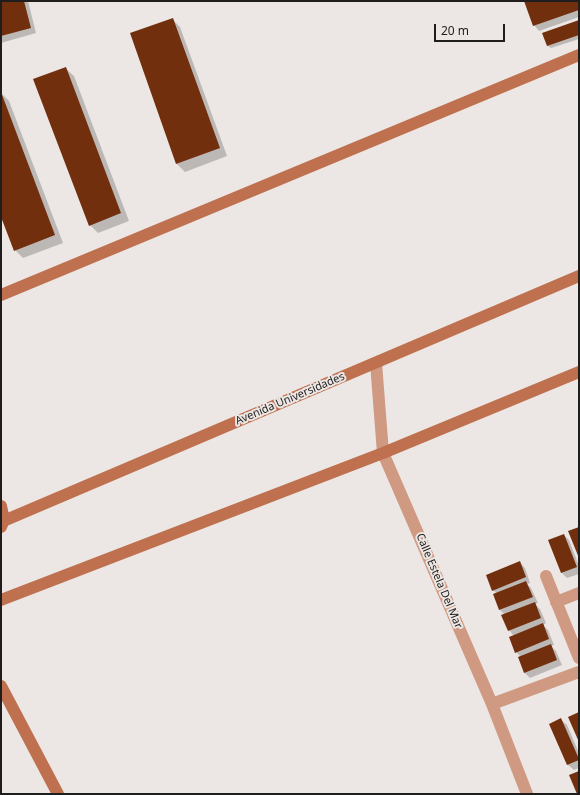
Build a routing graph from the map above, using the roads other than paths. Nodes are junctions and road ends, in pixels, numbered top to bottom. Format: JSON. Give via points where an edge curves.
{"nodes":[{"id":1,"x":579,"y":55,"type":"edge"},
{"id":2,"x":579,"y":276,"type":"edge"},
{"id":3,"x":1,"y":295,"type":"edge"},
{"id":4,"x":376,"y":363,"type":"junction"},
{"id":5,"x":579,"y":372,"type":"edge"},
{"id":6,"x":383,"y":453,"type":"junction"},
{"id":7,"x":1,"y":506,"type":"edge"},
{"id":8,"x":2,"y":523,"type":"edge"},
{"id":9,"x":546,"y":576,"type":"dead end"},
{"id":10,"x":579,"y":593,"type":"edge"},
{"id":11,"x":1,"y":600,"type":"edge"},
{"id":12,"x":556,"y":602,"type":"junction"},
{"id":13,"x":579,"y":658,"type":"edge"},
{"id":14,"x":579,"y":672,"type":"edge"},
{"id":15,"x":1,"y":686,"type":"edge"},
{"id":16,"x":492,"y":704,"type":"junction"},
{"id":17,"x":58,"y":794,"type":"edge"},
{"id":18,"x":527,"y":794,"type":"edge"}],
"edges":[{"from":1,"to":3,"type":"main road"},
{"from":2,"to":4,"type":"main road","name":"Avenida Universidades"},
{"from":4,"to":6,"type":"street","name":"Calle Estela Del Mar"},
{"from":4,"to":8,"type":"main road","name":"Avenida Universidades"},
{"from":5,"to":6,"type":"main road"},
{"from":6,"to":11,"type":"main road"},
{"from":6,"to":16,"type":"street","name":"Calle Estela Del Mar"},
{"from":7,"to":8,"type":"main road"},
{"from":9,"to":12,"type":"street"},
{"from":10,"to":12,"type":"street"},
{"from":12,"to":13,"type":"street"},
{"from":14,"to":16,"type":"street"},
{"from":15,"to":17,"type":"main road"},
{"from":16,"to":18,"type":"street","name":"Calle Estela Del Mar"}]}
